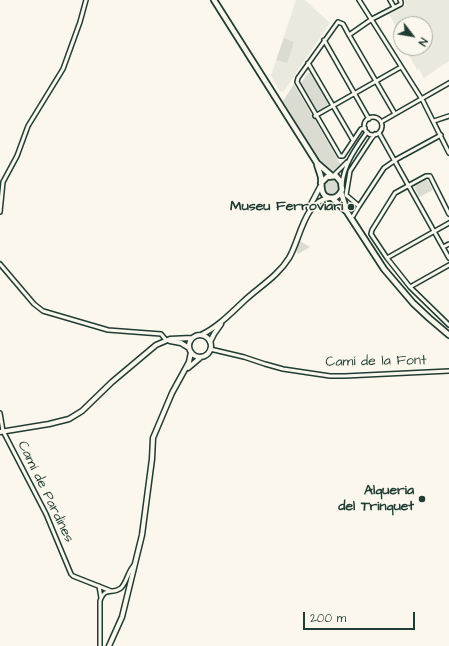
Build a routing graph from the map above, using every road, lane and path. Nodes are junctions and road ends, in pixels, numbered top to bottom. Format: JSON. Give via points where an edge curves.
{"nodes":[{"id":1,"x":86,"y":0,"type":"edge"},
{"id":2,"x":214,"y":0,"type":"edge"},
{"id":3,"x":359,"y":0,"type":"edge"},
{"id":4,"x":390,"y":0,"type":"edge"},
{"id":5,"x":400,"y":0,"type":"edge"},
{"id":6,"x":394,"y":7,"type":"junction"},
{"id":7,"x":372,"y":19,"type":"junction"},
{"id":8,"x":349,"y":35,"type":"junction"},
{"id":9,"x":324,"y":40,"type":"junction"},
{"id":10,"x":308,"y":63,"type":"junction"},
{"id":11,"x":401,"y":67,"type":"junction"},
{"id":12,"x":376,"y":82,"type":"junction"},
{"id":13,"x":449,"y":83,"type":"edge"},
{"id":14,"x":355,"y":93,"type":"junction"},
{"id":15,"x":421,"y":99,"type":"junction"},
{"id":16,"x":333,"y":106,"type":"junction"},
{"id":17,"x":395,"y":114,"type":"junction"},
{"id":18,"x":315,"y":116,"type":"junction"},
{"id":19,"x":449,"y":116,"type":"edge"},
{"id":20,"x":369,"y":119,"type":"junction"},
{"id":21,"x":434,"y":121,"type":"junction"},
{"id":22,"x":381,"y":122,"type":"junction"},
{"id":23,"x":365,"y":128,"type":"junction"},
{"id":24,"x":367,"y":132,"type":"junction"},
{"id":25,"x":377,"y":134,"type":"junction"},
{"id":26,"x":441,"y":135,"type":"junction"},
{"id":27,"x":353,"y":140,"type":"junction"},
{"id":28,"x":449,"y":153,"type":"edge"},
{"id":29,"x":348,"y":160,"type":"junction"},
{"id":30,"x":394,"y":162,"type":"junction"},
{"id":31,"x":317,"y":163,"type":"junction"},
{"id":32,"x":332,"y":176,"type":"junction"},
{"id":33,"x":321,"y":185,"type":"junction"},
{"id":34,"x":342,"y":185,"type":"junction"},
{"id":35,"x":408,"y":186,"type":"junction"},
{"id":36,"x":341,"y":192,"type":"junction"},
{"id":37,"x":331,"y":198,"type":"junction"},
{"id":38,"x":358,"y":206,"type":"junction"},
{"id":39,"x":0,"y":212,"type":"edge"},
{"id":40,"x":347,"y":212,"type":"junction"},
{"id":41,"x":309,"y":213,"type":"junction"},
{"id":42,"x":449,"y":214,"type":"edge"},
{"id":43,"x":353,"y":216,"type":"dead end"},
{"id":44,"x":449,"y":223,"type":"edge"},
{"id":45,"x":434,"y":232,"type":"junction"},
{"id":46,"x":449,"y":244,"type":"edge"},
{"id":47,"x":443,"y":247,"type":"junction"},
{"id":48,"x":387,"y":258,"type":"junction"},
{"id":49,"x":449,"y":258,"type":"edge"},
{"id":50,"x":0,"y":264,"type":"edge"},
{"id":51,"x":449,"y":265,"type":"edge"},
{"id":52,"x":410,"y":287,"type":"junction"},
{"id":53,"x":223,"y":320,"type":"junction"},
{"id":54,"x":449,"y":324,"type":"edge"},
{"id":55,"x":201,"y":335,"type":"junction"},
{"id":56,"x":449,"y":335,"type":"edge"},
{"id":57,"x":192,"y":338,"type":"junction"},
{"id":58,"x":166,"y":340,"type":"junction"},
{"id":59,"x":210,"y":342,"type":"junction"},
{"id":60,"x":210,"y":349,"type":"junction"},
{"id":61,"x":190,"y":350,"type":"junction"},
{"id":62,"x":201,"y":357,"type":"junction"},
{"id":63,"x":449,"y":371,"type":"edge"},
{"id":64,"x":183,"y":375,"type":"junction"},
{"id":65,"x":0,"y":413,"type":"edge"},
{"id":66,"x":2,"y":432,"type":"edge"},
{"id":67,"x":134,"y":565,"type":"junction"},
{"id":68,"x":99,"y":586,"type":"junction"},
{"id":69,"x":111,"y":590,"type":"junction"},
{"id":70,"x":101,"y":598,"type":"junction"},
{"id":71,"x":100,"y":646,"type":"edge"},
{"id":72,"x":109,"y":646,"type":"edge"}],
"edges":[{"from":1,"to":39,"type":"street","via":[[63,69],[28,126],[5,179]]},
{"from":2,"to":31,"type":"main road"},
{"from":3,"to":7,"type":"street"},
{"from":4,"to":6,"type":"street"},
{"from":5,"to":6,"type":"street","via":[[400,4]]},
{"from":6,"to":7,"type":"street"},
{"from":7,"to":8,"type":"street"},
{"from":7,"to":11,"type":"street"},
{"from":8,"to":9,"type":"street","via":[[343,24],[336,22]]},
{"from":8,"to":12,"type":"street"},
{"from":9,"to":10,"type":"street"},
{"from":9,"to":14,"type":"street"},
{"from":10,"to":16,"type":"street"},
{"from":10,"to":18,"type":"street","via":[[297,80]]},
{"from":11,"to":12,"type":"street"},
{"from":11,"to":15,"type":"street"},
{"from":12,"to":14,"type":"street"},
{"from":12,"to":17,"type":"street"},
{"from":13,"to":15,"type":"street"},
{"from":14,"to":16,"type":"street"},
{"from":14,"to":20,"type":"street"},
{"from":15,"to":17,"type":"street"},
{"from":15,"to":21,"type":"street"},
{"from":16,"to":18,"type":"street"},
{"from":16,"to":27,"type":"street"},
{"from":17,"to":22,"type":"street"},
{"from":18,"to":27,"type":"street","via":[[340,156],[343,156]]},
{"from":19,"to":21,"type":"street"},
{"from":20,"to":22,"type":"street","via":[[375,118]]},
{"from":20,"to":23,"type":"street"},
{"from":21,"to":26,"type":"street"},
{"from":22,"to":25,"type":"street","via":[[381,129]]},
{"from":23,"to":24,"type":"street"},
{"from":23,"to":27,"type":"street","via":[[361,129]]},
{"from":24,"to":25,"type":"street"},
{"from":24,"to":29,"type":"street"},
{"from":25,"to":30,"type":"street"},
{"from":25,"to":38,"type":"street","via":[[349,172],[346,195]]},
{"from":26,"to":28,"type":"street"},
{"from":26,"to":30,"type":"street"},
{"from":29,"to":32,"type":"street"},
{"from":29,"to":34,"type":"street"},
{"from":30,"to":35,"type":"street"},
{"from":30,"to":38,"type":"street","via":[[382,170]]},
{"from":31,"to":32,"type":"main road"},
{"from":31,"to":33,"type":"main road"},
{"from":32,"to":33,"type":"main road","via":[[325,178]]},
{"from":32,"to":34,"type":"main road","via":[[340,180]]},
{"from":33,"to":37,"type":"main road","via":[[322,193]]},
{"from":33,"to":41,"type":"street"},
{"from":34,"to":36,"type":"main road"},
{"from":35,"to":42,"type":"street","via":[[430,176]]},
{"from":35,"to":45,"type":"street"},
{"from":35,"to":48,"type":"street","via":[[395,193],[372,230],[371,235]]},
{"from":36,"to":37,"type":"main road"},
{"from":36,"to":40,"type":"main road"},
{"from":37,"to":40,"type":"main road"},
{"from":37,"to":41,"type":"street","via":[[319,201]]},
{"from":38,"to":43,"type":"street"},
{"from":40,"to":56,"type":"main road","via":[[377,260],[398,286]]},
{"from":41,"to":53,"type":"street","via":[[285,264]]},
{"from":44,"to":45,"type":"street"},
{"from":45,"to":47,"type":"street"},
{"from":45,"to":48,"type":"street"},
{"from":46,"to":47,"type":"street"},
{"from":47,"to":49,"type":"street"},
{"from":48,"to":52,"type":"street"},
{"from":50,"to":58,"type":"street","via":[[43,311],[108,330],[161,334]]},
{"from":51,"to":52,"type":"street"},
{"from":52,"to":54,"type":"street"},
{"from":53,"to":55,"type":"street"},
{"from":53,"to":59,"type":"street"},
{"from":55,"to":57,"type":"street"},
{"from":55,"to":59,"type":"street"},
{"from":57,"to":58,"type":"street"},
{"from":57,"to":61,"type":"street"},
{"from":58,"to":61,"type":"street","via":[[181,343]]},
{"from":58,"to":66,"type":"street","via":[[151,348],[73,417]]},
{"from":59,"to":60,"type":"street"},
{"from":60,"to":62,"type":"street"},
{"from":60,"to":63,"type":"street","name":"Camí de la Font","via":[[270,366],[330,376]]},
{"from":61,"to":62,"type":"street"},
{"from":61,"to":64,"type":"street","via":[[189,362]]},
{"from":62,"to":64,"type":"street"},
{"from":64,"to":67,"type":"street","via":[[167,404],[152,441],[144,521]]},
{"from":65,"to":66,"type":"street","name":"Camí de Pardines"},
{"from":66,"to":68,"type":"street","name":"Camí de Pardines","via":[[46,514],[71,574]]},
{"from":67,"to":69,"type":"street","via":[[122,587]]},
{"from":67,"to":72,"type":"street","via":[[122,617]]},
{"from":68,"to":69,"type":"street","name":"Camí de Pardines"},
{"from":68,"to":70,"type":"street"},
{"from":69,"to":70,"type":"street","via":[[104,593]]},
{"from":70,"to":71,"type":"street"}]}
